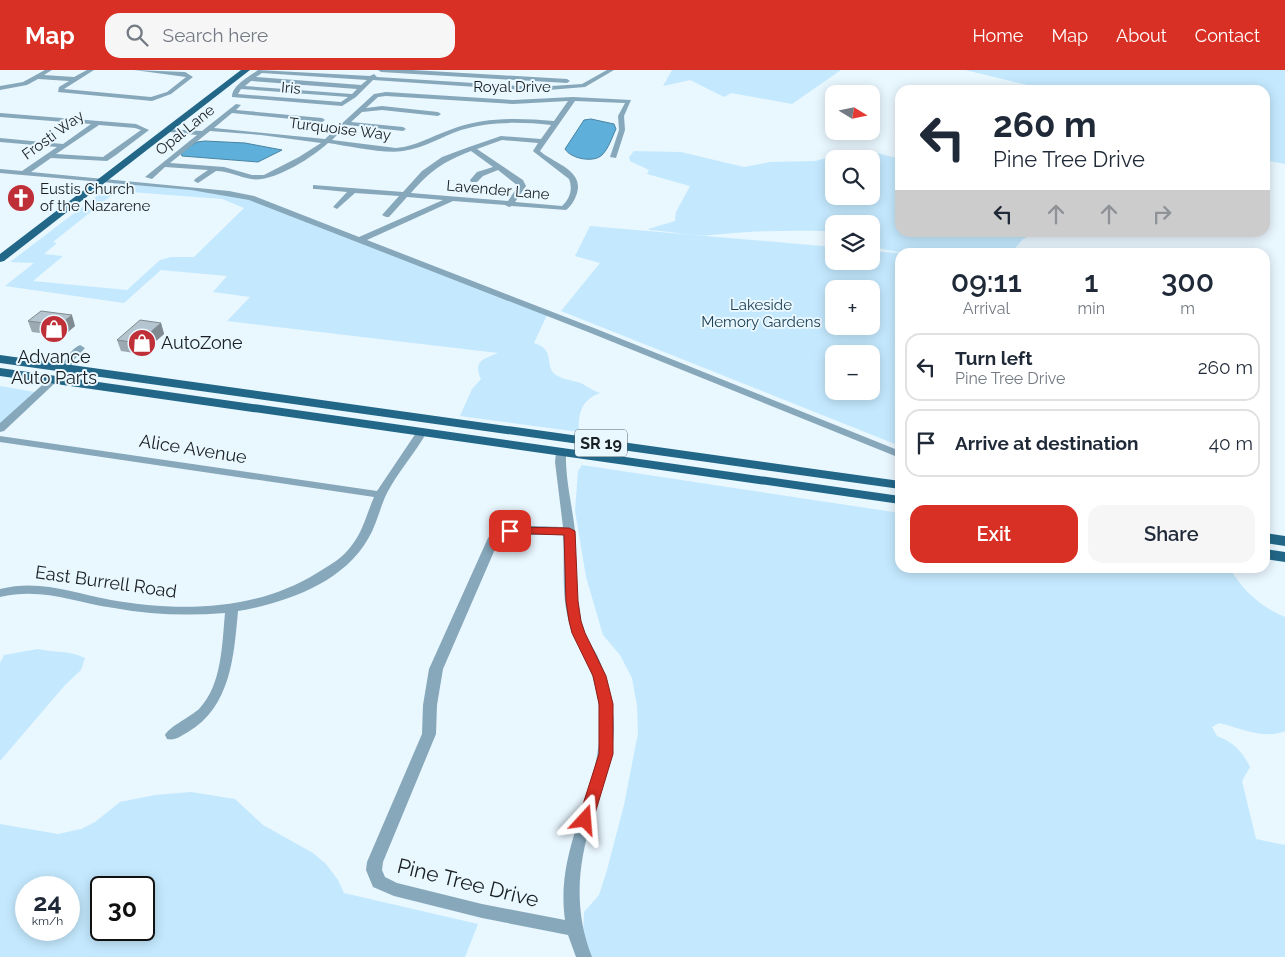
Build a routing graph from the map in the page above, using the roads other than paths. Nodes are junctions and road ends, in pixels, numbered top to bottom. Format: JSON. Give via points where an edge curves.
{"nodes":[{"id":1,"x":49,"y":70,"type":"edge"},
{"id":2,"x":91,"y":70,"type":"edge"},
{"id":3,"x":137,"y":70,"type":"edge"},
{"id":4,"x":262,"y":70,"type":"edge"},
{"id":5,"x":380,"y":70,"type":"edge"},
{"id":6,"x":611,"y":70,"type":"edge"},
{"id":7,"x":441,"y":72,"type":"edge"},
{"id":8,"x":249,"y":74,"type":"edge"},
{"id":9,"x":39,"y":77,"type":"junction"},
{"id":10,"x":371,"y":78,"type":"junction"},
{"id":11,"x":74,"y":79,"type":"junction"},
{"id":12,"x":592,"y":80,"type":"junction"},
{"id":13,"x":362,"y":87,"type":"junction"},
{"id":14,"x":0,"y":88,"type":"edge"},
{"id":15,"x":238,"y":89,"type":"junction"},
{"id":16,"x":352,"y":97,"type":"junction"},
{"id":17,"x":573,"y":99,"type":"junction"},
{"id":18,"x":238,"y":105,"type":"dead end"},
{"id":19,"x":361,"y":110,"type":"junction"},
{"id":20,"x":230,"y":112,"type":"junction"},
{"id":21,"x":438,"y":114,"type":"dead end"},
{"id":22,"x":0,"y":115,"type":"edge"},
{"id":23,"x":322,"y":120,"type":"dead end"},
{"id":24,"x":98,"y":123,"type":"junction"},
{"id":25,"x":346,"y":123,"type":"junction"},
{"id":26,"x":554,"y":123,"type":"junction"},
{"id":27,"x":403,"y":129,"type":"dead end"},
{"id":28,"x":169,"y":130,"type":"junction"},
{"id":29,"x":205,"y":131,"type":"junction"},
{"id":30,"x":0,"y":140,"type":"edge"},
{"id":31,"x":328,"y":141,"type":"junction"},
{"id":32,"x":543,"y":141,"type":"junction"},
{"id":33,"x":64,"y":146,"type":"junction"},
{"id":34,"x":471,"y":148,"type":"junction"},
{"id":35,"x":48,"y":156,"type":"junction"},
{"id":36,"x":614,"y":157,"type":"dead end"},
{"id":37,"x":164,"y":165,"type":"junction"},
{"id":38,"x":500,"y":167,"type":"junction"},
{"id":39,"x":214,"y":169,"type":"junction"},
{"id":40,"x":0,"y":171,"type":"edge"},
{"id":41,"x":24,"y":173,"type":"junction"},
{"id":42,"x":149,"y":177,"type":"dead end"},
{"id":43,"x":103,"y":180,"type":"junction"},
{"id":44,"x":474,"y":180,"type":"dead end"},
{"id":45,"x":198,"y":182,"type":"dead end"},
{"id":46,"x":316,"y":187,"type":"dead end"},
{"id":47,"x":352,"y":191,"type":"junction"},
{"id":48,"x":404,"y":195,"type":"junction"},
{"id":49,"x":451,"y":200,"type":"junction"},
{"id":50,"x":509,"y":205,"type":"junction"},
{"id":51,"x":337,"y":207,"type":"dead end"},
{"id":52,"x":386,"y":215,"type":"dead end"},
{"id":53,"x":360,"y":240,"type":"junction"},
{"id":54,"x":0,"y":259,"type":"edge"},
{"id":55,"x":80,"y":348,"type":"dead end"},
{"id":56,"x":0,"y":359,"type":"edge"},
{"id":57,"x":66,"y":368,"type":"junction"},
{"id":58,"x":0,"y":372,"type":"edge"},
{"id":59,"x":32,"y":377,"type":"junction"},
{"id":60,"x":52,"y":380,"type":"junction"},
{"id":61,"x":366,"y":424,"type":"junction"},
{"id":62,"x":0,"y":429,"type":"edge"},
{"id":63,"x":422,"y":432,"type":"junction"},
{"id":64,"x":568,"y":438,"type":"junction"},
{"id":65,"x":0,"y":439,"type":"edge"},
{"id":66,"x":562,"y":452,"type":"junction"},
{"id":67,"x":895,"y":453,"type":"edge"},
{"id":68,"x":712,"y":458,"type":"junction"},
{"id":69,"x":895,"y":484,"type":"edge"},
{"id":70,"x":381,"y":495,"type":"junction"},
{"id":71,"x":895,"y":499,"type":"edge"},
{"id":72,"x":569,"y":531,"type":"junction"},
{"id":73,"x":1270,"y":539,"type":"edge"},
{"id":74,"x":1285,"y":541,"type":"edge"},
{"id":75,"x":1270,"y":555,"type":"edge"},
{"id":76,"x":1285,"y":558,"type":"edge"},
{"id":77,"x":0,"y":593,"type":"edge"},
{"id":78,"x":232,"y":608,"type":"junction"},
{"id":79,"x":172,"y":735,"type":"dead end"},
{"id":80,"x":575,"y":929,"type":"junction"},
{"id":81,"x":584,"y":957,"type":"edge"}],
"edges":[{"from":1,"to":9,"type":"street"},
{"from":2,"to":11,"type":"street"},
{"from":3,"to":11,"type":"street","via":[[190,77],[165,95],[147,99],[60,91]]},
{"from":4,"to":8,"type":"street"},
{"from":4,"to":10,"type":"street"},
{"from":5,"to":7,"type":"street"},
{"from":5,"to":10,"type":"street"},
{"from":6,"to":12,"type":"street"},
{"from":7,"to":12,"type":"street"},
{"from":8,"to":13,"type":"street"},
{"from":8,"to":15,"type":"street"},
{"from":8,"to":28,"type":"main road"},
{"from":9,"to":11,"type":"street"},
{"from":9,"to":14,"type":"street","via":[[19,86]]},
{"from":10,"to":12,"type":"street","via":[[518,89],[573,88]]},
{"from":10,"to":13,"type":"street"},
{"from":13,"to":16,"type":"street"},
{"from":15,"to":16,"type":"street"},
{"from":15,"to":16,"type":"street","name":"Iris","via":[[234,94],[238,97],[320,103],[342,104]]},
{"from":17,"to":19,"type":"street","name":"Royal Drive","via":[[513,102],[386,94],[376,96]]},
{"from":17,"to":26,"type":"street"},
{"from":17,"to":36,"type":"street","name":"Royal Drive","via":[[629,101],[621,116],[622,130]]},
{"from":18,"to":20,"type":"street","name":"Opal Lane"},
{"from":19,"to":21,"type":"street","via":[[382,108]]},
{"from":19,"to":25,"type":"street","name":"Royal Drive"},
{"from":20,"to":23,"type":"street"},
{"from":20,"to":29,"type":"street","name":"Opal Lane"},
{"from":22,"to":24,"type":"street","name":"Frosti Way"},
{"from":24,"to":33,"type":"street","name":"Frosti Way"},
{"from":24,"to":35,"type":"street","via":[[141,126],[146,130],[104,159]]},
{"from":25,"to":27,"type":"street"},
{"from":25,"to":31,"type":"street","name":"Royal Drive"},
{"from":26,"to":31,"type":"street","name":"Turquoise Way","via":[[488,122],[401,149]]},
{"from":26,"to":32,"type":"street"},
{"from":28,"to":29,"type":"street","name":"Turquoise Way"},
{"from":28,"to":43,"type":"main road"},
{"from":29,"to":31,"type":"street","name":"Turquoise Way"},
{"from":29,"to":37,"type":"street","name":"Opal Lane"},
{"from":30,"to":33,"type":"street"},
{"from":31,"to":39,"type":"street","name":"Royal Drive","via":[[298,162],[259,178]]},
{"from":32,"to":34,"type":"street","via":[[501,138]]},
{"from":32,"to":50,"type":"street","name":"Lavender Lane","via":[[536,152],[572,177],[575,186],[572,197],[566,206],[558,209]]},
{"from":33,"to":35,"type":"street","name":"Frosti Way"},
{"from":34,"to":38,"type":"street"},
{"from":34,"to":48,"type":"street","via":[[431,167]]},
{"from":35,"to":41,"type":"street","name":"Frosti Way"},
{"from":37,"to":39,"type":"street"},
{"from":37,"to":42,"type":"street","name":"Opal Lane"},
{"from":38,"to":44,"type":"street","via":[[480,174]]},
{"from":38,"to":50,"type":"street","via":[[522,184],[520,192]]},
{"from":39,"to":45,"type":"street"},
{"from":40,"to":41,"type":"street"},
{"from":41,"to":43,"type":"street"},
{"from":43,"to":53,"type":"street","via":[[242,196]]},
{"from":43,"to":54,"type":"main road"},
{"from":46,"to":47,"type":"street","name":"Lavender Lane"},
{"from":47,"to":48,"type":"street","name":"Lavender Lane"},
{"from":47,"to":51,"type":"street"},
{"from":48,"to":49,"type":"street","name":"Lavender Lane"},
{"from":48,"to":52,"type":"street"},
{"from":49,"to":50,"type":"street","name":"Lavender Lane"},
{"from":49,"to":53,"type":"street"},
{"from":53,"to":67,"type":"street"},
{"from":55,"to":57,"type":"street"},
{"from":56,"to":57,"type":"main road","number":"SR 19"},
{"from":57,"to":59,"type":"main road"},
{"from":57,"to":64,"type":"main road","number":"SR 19"},
{"from":58,"to":59,"type":"main road","number":"SR 19"},
{"from":59,"to":60,"type":"main road","number":"SR 19"},
{"from":60,"to":61,"type":"main road","number":"SR 19"},
{"from":60,"to":62,"type":"street"},
{"from":61,"to":63,"type":"main road","number":"SR 19"},
{"from":61,"to":64,"type":"main road","via":[[547,441]]},
{"from":63,"to":66,"type":"main road","number":"SR 19"},
{"from":63,"to":70,"type":"street","name":"East Burrell Road"},
{"from":64,"to":68,"type":"main road","number":"SR 19"},
{"from":65,"to":70,"type":"street","name":"Alice Avenue"},
{"from":66,"to":68,"type":"main road","via":[[589,449],[698,460]]},
{"from":66,"to":71,"type":"main road","number":"SR 19"},
{"from":66,"to":72,"type":"street","via":[[561,480]]},
{"from":68,"to":69,"type":"main road","number":"SR 19"},
{"from":70,"to":78,"type":"street","name":"East Burrell Road","via":[[362,539],[342,562],[289,593]]},
{"from":72,"to":80,"type":"street","via":[[575,621],[604,689],[607,728],[606,754],[574,862],[571,886]]},
{"from":72,"to":80,"type":"street","name":"Pine Tree Drive","via":[[510,531],[499,533],[494,538],[436,669],[429,734],[374,870],[379,882],[394,889]]},
{"from":73,"to":74,"type":"main road"},
{"from":75,"to":76,"type":"main road"},
{"from":77,"to":78,"type":"street","name":"East Burrell Road","via":[[32,588],[162,610]]},
{"from":78,"to":79,"type":"street","via":[[226,667],[216,693],[198,718]]},
{"from":80,"to":81,"type":"street"}]}
